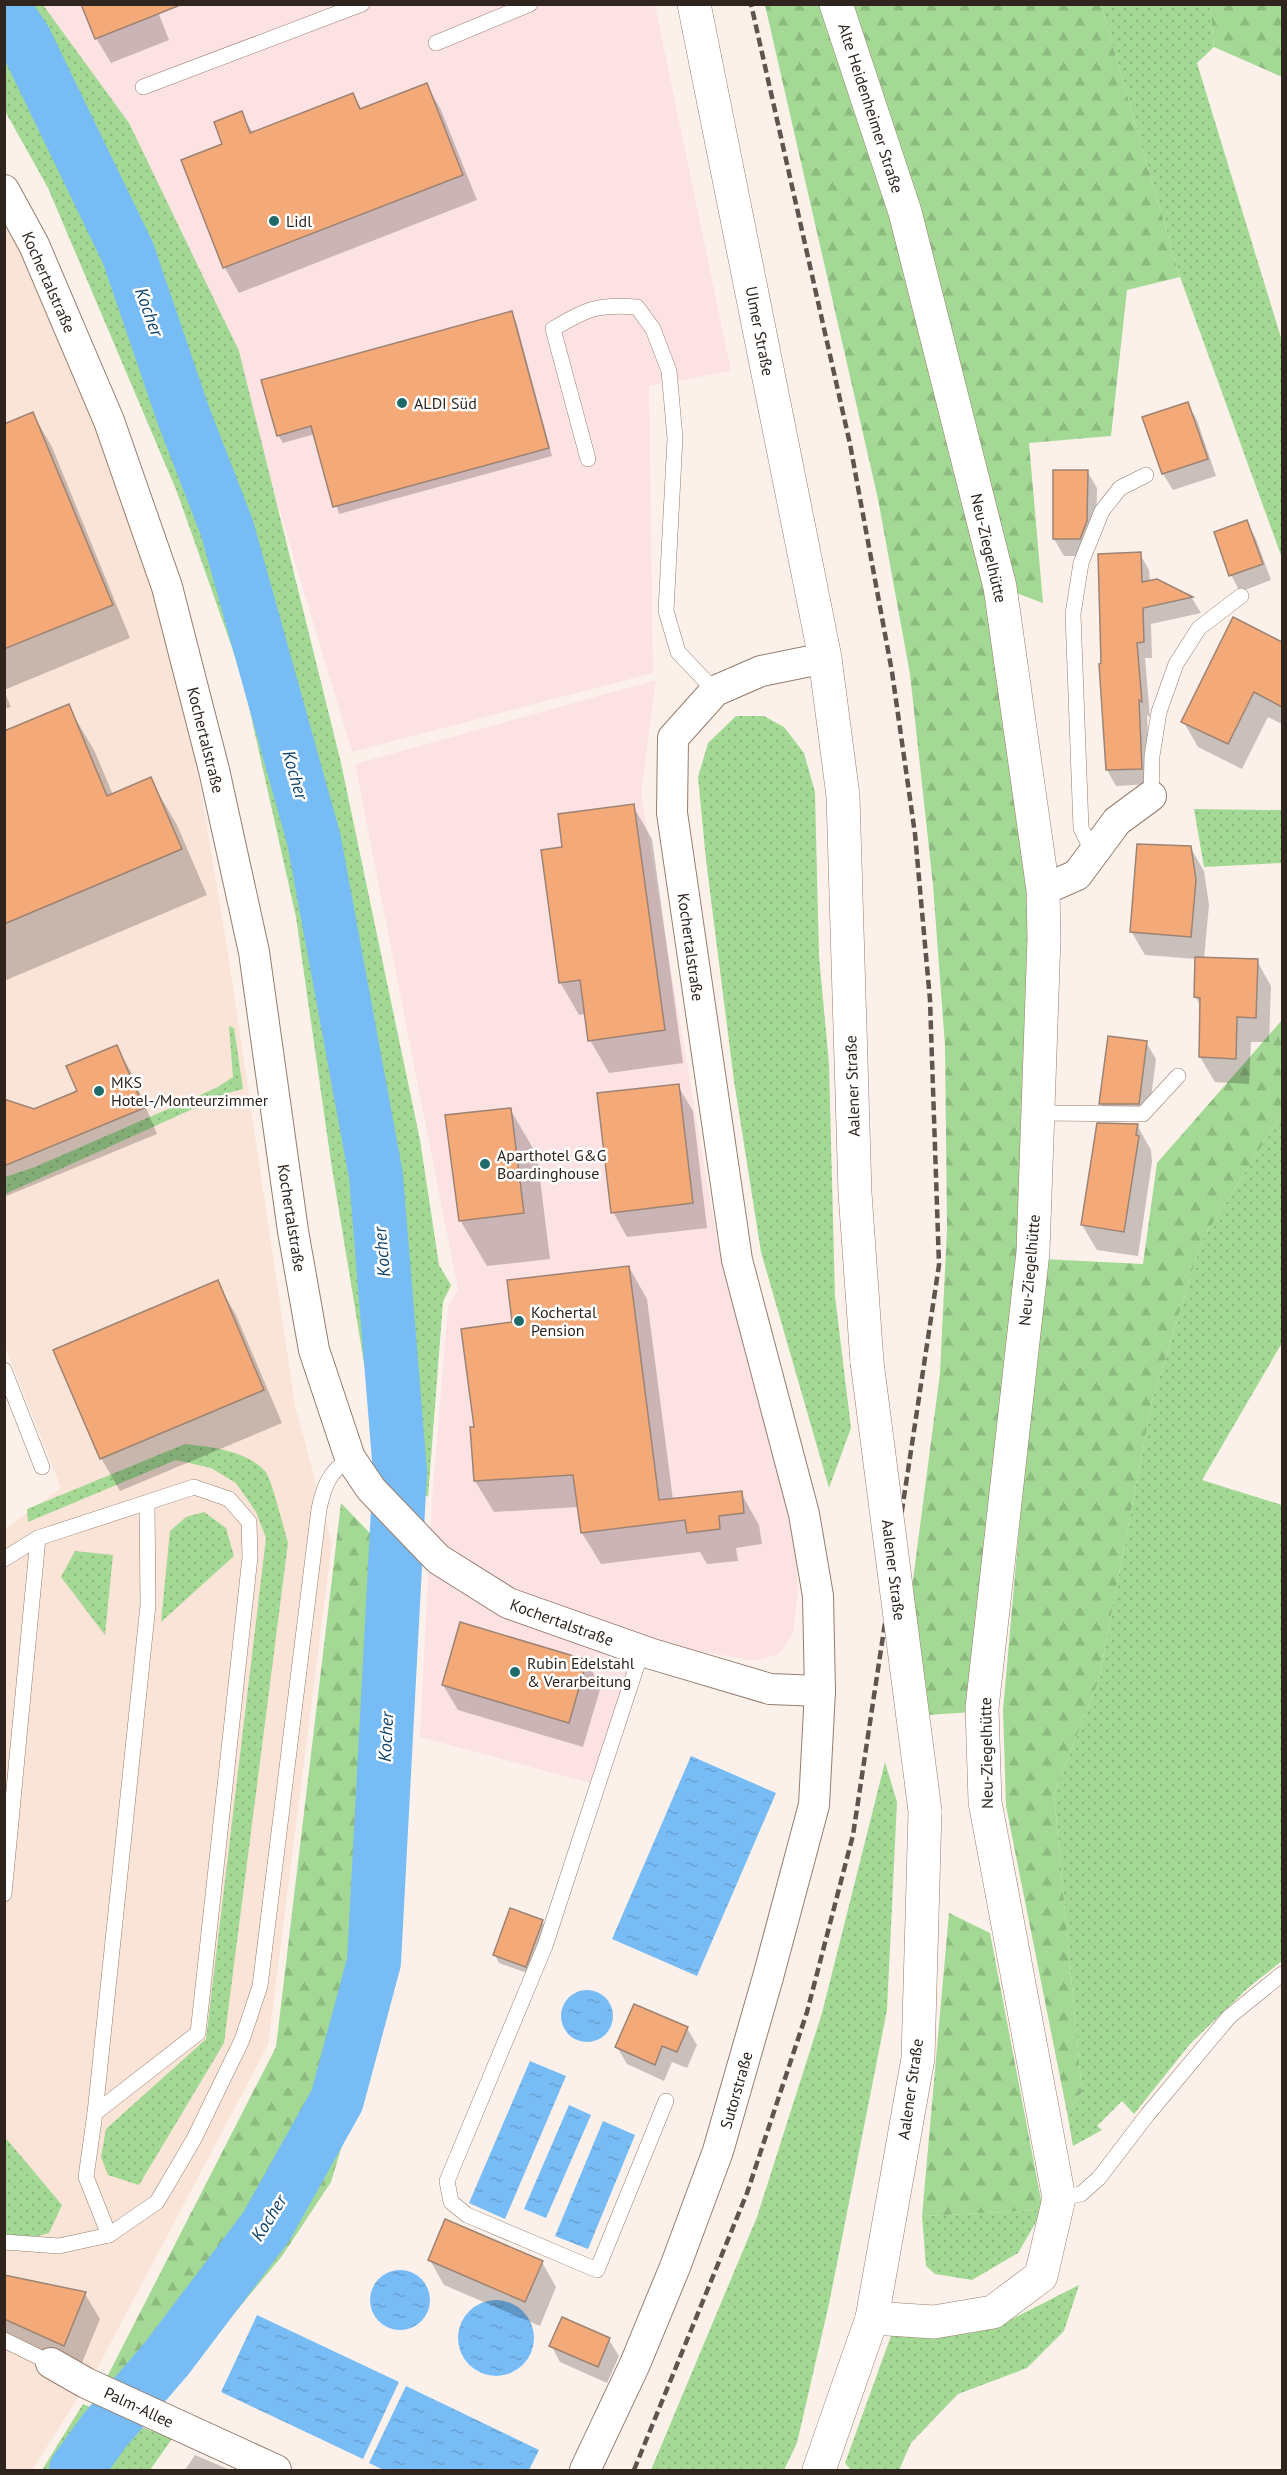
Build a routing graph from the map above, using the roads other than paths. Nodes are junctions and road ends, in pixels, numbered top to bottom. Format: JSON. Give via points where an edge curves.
{"nodes":[{"id":1,"x":362,"y":4,"type":"edge"},
{"id":2,"x":530,"y":4,"type":"edge"},
{"id":3,"x":694,"y":4,"type":"edge"},
{"id":4,"x":836,"y":4,"type":"edge"},
{"id":5,"x":436,"y":43,"type":"dead end"},
{"id":6,"x":143,"y":87,"type":"dead end"},
{"id":7,"x":4,"y":190,"type":"edge"},
{"id":8,"x":905,"y":212,"type":"joint"},
{"id":9,"x":588,"y":459,"type":"dead end"},
{"id":10,"x":1146,"y":475,"type":"dead end"},
{"id":11,"x":1241,"y":596,"type":"dead end"},
{"id":12,"x":825,"y":658,"type":"junction"},
{"id":13,"x":715,"y":691,"type":"junction"},
{"id":14,"x":1151,"y":796,"type":"joint"},
{"id":15,"x":1093,"y":853,"type":"junction"},
{"id":16,"x":1043,"y":890,"type":"junction"},
{"id":17,"x":1178,"y":1076,"type":"dead end"},
{"id":18,"x":1038,"y":1113,"type":"junction"},
{"id":19,"x":4,"y":1370,"type":"edge"},
{"id":20,"x":350,"y":1458,"type":"junction"},
{"id":21,"x":42,"y":1467,"type":"dead end"},
{"id":22,"x":147,"y":1503,"type":"junction"},
{"id":23,"x":38,"y":1538,"type":"junction"},
{"id":24,"x":4,"y":1559,"type":"edge"},
{"id":25,"x":642,"y":1650,"type":"junction"},
{"id":26,"x":820,"y":1691,"type":"junction"},
{"id":27,"x":4,"y":1894,"type":"edge"},
{"id":28,"x":1282,"y":1974,"type":"edge"},
{"id":29,"x":666,"y":2101,"type":"dead end"},
{"id":30,"x":95,"y":2113,"type":"junction"},
{"id":31,"x":1059,"y":2198,"type":"junction"},
{"id":32,"x":109,"y":2235,"type":"junction"},
{"id":33,"x":4,"y":2242,"type":"edge"},
{"id":34,"x":872,"y":2318,"type":"junction"},
{"id":35,"x":4,"y":2340,"type":"edge"},
{"id":36,"x":51,"y":2364,"type":"joint"},
{"id":37,"x":276,"y":2470,"type":"edge"},
{"id":38,"x":585,"y":2470,"type":"edge"},
{"id":39,"x":819,"y":2470,"type":"edge"}],
"edges":[{"from":1,"to":6,"type":"lane"},
{"from":2,"to":5,"type":"lane"},
{"from":3,"to":12,"type":"street","name":"Ulmer Straße"},
{"from":4,"to":8,"type":"street","name":"Alte Heidenheimer Straße"},
{"from":7,"to":20,"type":"street","name":"Kochertalstraße","via":[[34,245],[109,421],[167,587],[214,770],[254,952],[293,1232],[314,1350]]},
{"from":8,"to":16,"type":"street","name":"Neu-Ziegelhütte","via":[[1000,587]]},
{"from":9,"to":13,"type":"lane","via":[[553,329],[583,311],[608,305],[637,307],[653,329],[669,371],[675,438],[666,611],[678,652]]},
{"from":10,"to":15,"type":"lane","via":[[1120,488],[1102,511],[1081,563],[1073,614],[1081,828]]},
{"from":11,"to":14,"type":"lane","via":[[1199,628],[1176,664],[1159,712]]},
{"from":12,"to":13,"type":"street","name":"Kochertalstraße","via":[[761,671]]},
{"from":12,"to":34,"type":"street","name":"Aalener Straße","bridge":true,"via":[[843,796],[855,1193],[867,1362],[924,1811],[918,2058]]},
{"from":13,"to":26,"type":"street","name":"Kochertalstraße","via":[[673,738],[672,813],[737,1260],[804,1514],[818,1596]]},
{"from":14,"to":15,"type":"street","via":[[1117,821]]},
{"from":15,"to":16,"type":"street","via":[[1077,875]]},
{"from":16,"to":18,"type":"street","name":"Neu-Ziegelhütte"},
{"from":17,"to":18,"type":"lane","via":[[1143,1114]]},
{"from":18,"to":31,"type":"street","name":"Neu-Ziegelhütte","via":[[1033,1252],[982,1708],[985,1802]]},
{"from":19,"to":21,"type":"lane"},
{"from":20,"to":25,"type":"street","name":"Kochertalstraße","via":[[371,1489],[438,1559],[508,1603]]},
{"from":20,"to":32,"type":"lane","via":[[325,1483],[319,1509],[260,1986],[242,2040],[177,2170],[157,2202]]},
{"from":22,"to":23,"type":"lane"},
{"from":22,"to":30,"type":"lane","via":[[148,1605]]},
{"from":22,"to":30,"type":"lane","via":[[194,1487],[229,1499],[249,1522],[250,1557],[198,2033]]},
{"from":23,"to":24,"type":"lane"},
{"from":23,"to":27,"type":"lane"},
{"from":25,"to":26,"type":"street","name":"Kochertalstraße","via":[[770,1689]]},
{"from":25,"to":29,"type":"lane","via":[[545,1946],[447,2181],[451,2202],[467,2215],[597,2270]]},
{"from":26,"to":38,"type":"street","name":"Sutorstraße","via":[[814,1805],[718,2151],[635,2364]]},
{"from":28,"to":31,"type":"lane","via":[[1229,2017],[1099,2178],[1081,2194]]},
{"from":30,"to":32,"type":"lane","via":[[86,2177]]},
{"from":31,"to":34,"type":"street","name":"Neu-Ziegelhütte","via":[[1041,2276],[993,2312],[934,2322]]},
{"from":32,"to":33,"type":"lane","via":[[59,2246]]},
{"from":34,"to":39,"type":"street","name":"Aalener Straße"},
{"from":35,"to":36,"type":"lane","name":"Palm-Allee"},
{"from":36,"to":37,"type":"street","name":"Palm-Allee"}]}
